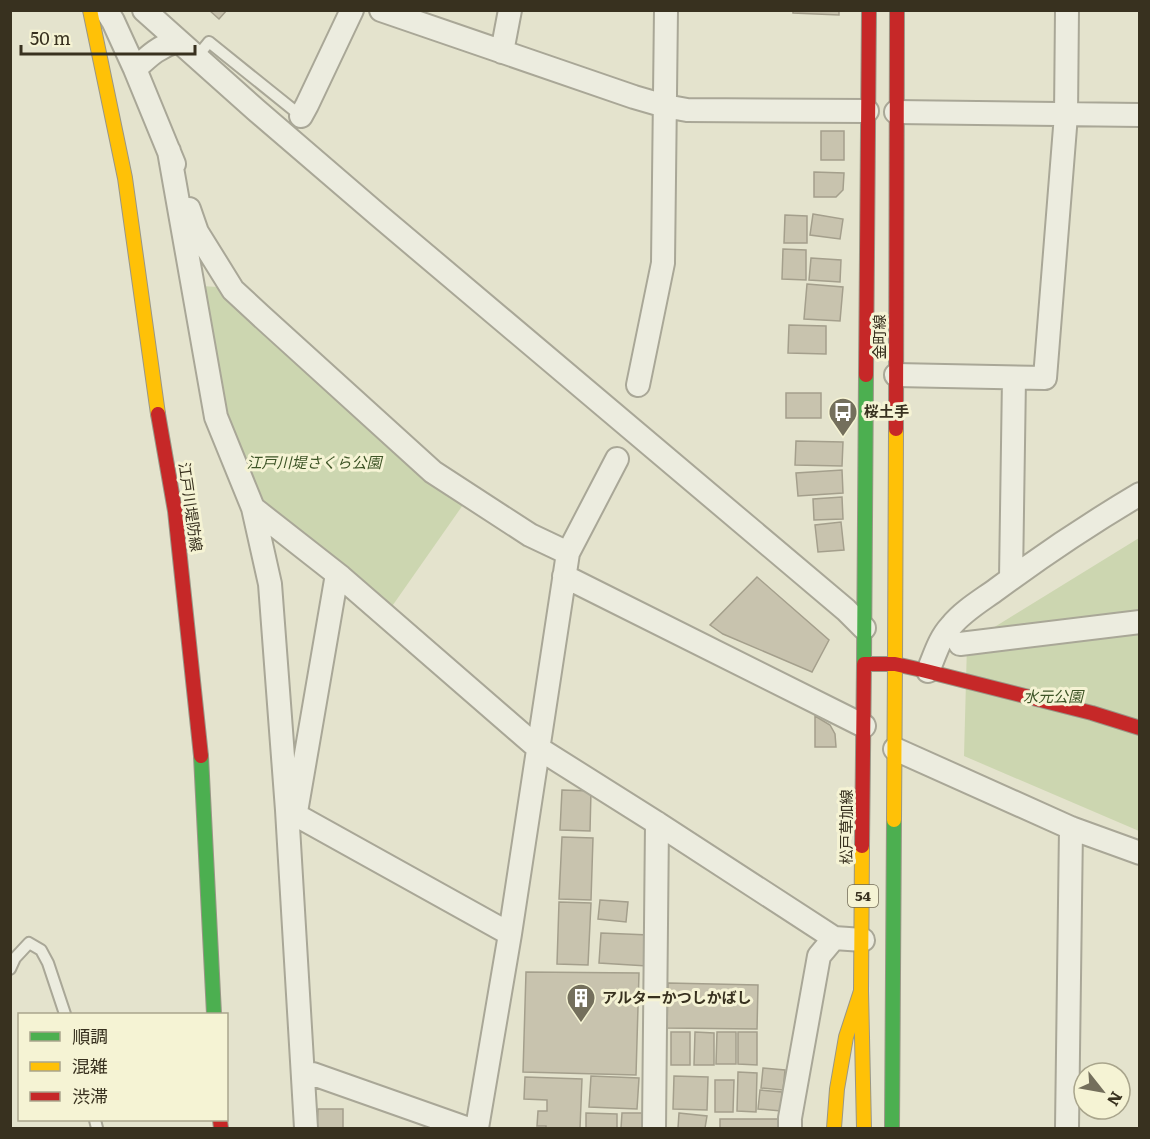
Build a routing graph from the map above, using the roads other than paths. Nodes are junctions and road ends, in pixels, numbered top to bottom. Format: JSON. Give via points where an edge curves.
{"nodes":[{"id":1,"x":90,"y":10,"type":"edge"},
{"id":2,"x":106,"y":10,"type":"edge"},
{"id":3,"x":144,"y":10,"type":"edge"},
{"id":4,"x":352,"y":10,"type":"edge"},
{"id":5,"x":381,"y":10,"type":"edge"},
{"id":6,"x":510,"y":10,"type":"edge"},
{"id":7,"x":666,"y":10,"type":"edge"},
{"id":8,"x":869,"y":10,"type":"edge"},
{"id":9,"x":897,"y":10,"type":"edge"},
{"id":10,"x":1067,"y":10,"type":"edge"},
{"id":11,"x":177,"y":41,"type":"junction"},
{"id":12,"x":502,"y":52,"type":"junction"},
{"id":13,"x":196,"y":58,"type":"junction"},
{"id":14,"x":135,"y":69,"type":"junction"},
{"id":15,"x":665,"y":106,"type":"junction"},
{"id":16,"x":867,"y":111,"type":"junction"},
{"id":17,"x":896,"y":112,"type":"junction"},
{"id":18,"x":1066,"y":115,"type":"junction"},
{"id":19,"x":1140,"y":115,"type":"edge"},
{"id":20,"x":301,"y":116,"type":"joint"},
{"id":21,"x":169,"y":151,"type":"junction"},
{"id":22,"x":896,"y":375,"type":"junction"},
{"id":23,"x":1014,"y":378,"type":"junction"},
{"id":24,"x":638,"y":385,"type":"dead end"},
{"id":25,"x":617,"y":459,"type":"dead end"},
{"id":26,"x":1140,"y":494,"type":"edge"},
{"id":27,"x":253,"y":508,"type":"junction"},
{"id":28,"x":568,"y":553,"type":"junction"},
{"id":29,"x":337,"y":574,"type":"junction"},
{"id":30,"x":564,"y":576,"type":"junction"},
{"id":31,"x":1011,"y":578,"type":"junction"},
{"id":32,"x":1140,"y":622,"type":"edge"},
{"id":33,"x":864,"y":627,"type":"junction"},
{"id":34,"x":960,"y":644,"type":"dead end"},
{"id":35,"x":864,"y":664,"type":"junction"},
{"id":36,"x":895,"y":664,"type":"junction"},
{"id":37,"x":928,"y":671,"type":"junction"},
{"id":38,"x":864,"y":726,"type":"junction"},
{"id":39,"x":1140,"y":728,"type":"edge"},
{"id":40,"x":538,"y":748,"type":"junction"},
{"id":41,"x":896,"y":749,"type":"junction"},
{"id":42,"x":291,"y":812,"type":"junction"},
{"id":43,"x":657,"y":823,"type":"junction"},
{"id":44,"x":1071,"y":828,"type":"junction"},
{"id":45,"x":1140,"y":853,"type":"edge"},
{"id":46,"x":510,"y":934,"type":"junction"},
{"id":47,"x":834,"y":938,"type":"junction"},
{"id":48,"x":862,"y":940,"type":"junction"},
{"id":49,"x":10,"y":969,"type":"edge"},
{"id":50,"x":861,"y":991,"type":"junction"},
{"id":51,"x":65,"y":1013,"type":"edge"},
{"id":52,"x":214,"y":1013,"type":"edge"},
{"id":53,"x":303,"y":1075,"type":"junction"},
{"id":54,"x":306,"y":1128,"type":"edge"},
{"id":55,"x":466,"y":1128,"type":"edge"},
{"id":56,"x":477,"y":1128,"type":"edge"},
{"id":57,"x":654,"y":1128,"type":"edge"},
{"id":58,"x":790,"y":1128,"type":"edge"},
{"id":59,"x":834,"y":1128,"type":"edge"},
{"id":60,"x":864,"y":1128,"type":"edge"},
{"id":61,"x":892,"y":1128,"type":"edge"},
{"id":62,"x":1067,"y":1128,"type":"edge"}],
"edges":[{"from":1,"to":52,"type":"main road","name":"江戸川堤防線","via":[[125,178],[175,511],[200,744]]},
{"from":2,"to":14,"type":"street"},
{"from":3,"to":11,"type":"street"},
{"from":4,"to":20,"type":"street"},
{"from":5,"to":12,"type":"street"},
{"from":6,"to":12,"type":"street"},
{"from":7,"to":15,"type":"street"},
{"from":8,"to":16,"type":"main road","name":"金町線"},
{"from":9,"to":17,"type":"main road","name":"金町線"},
{"from":10,"to":18,"type":"street"},
{"from":11,"to":13,"type":"street"},
{"from":11,"to":14,"type":"street","via":[[163,45]]},
{"from":12,"to":15,"type":"street"},
{"from":13,"to":20,"type":"lane","via":[[209,42]]},
{"from":13,"to":33,"type":"street"},
{"from":14,"to":21,"type":"street"},
{"from":15,"to":16,"type":"street","via":[[687,110]]},
{"from":15,"to":24,"type":"street","via":[[663,263]]},
{"from":16,"to":33,"type":"main road","name":"金町線"},
{"from":17,"to":18,"type":"street"},
{"from":17,"to":22,"type":"main road","name":"金町線"},
{"from":18,"to":19,"type":"street"},
{"from":18,"to":23,"type":"street","via":[[1045,378]]},
{"from":21,"to":27,"type":"street","via":[[216,417]]},
{"from":21,"to":28,"type":"street","via":[[197,232],[233,290],[433,472],[530,535]]},
{"from":22,"to":23,"type":"street"},
{"from":22,"to":36,"type":"main road","name":"金町線"},
{"from":23,"to":31,"type":"street"},
{"from":25,"to":28,"type":"street"},
{"from":26,"to":31,"type":"street"},
{"from":27,"to":29,"type":"street"},
{"from":27,"to":42,"type":"street","via":[[270,584]]},
{"from":28,"to":30,"type":"street"},
{"from":29,"to":40,"type":"street"},
{"from":29,"to":42,"type":"street"},
{"from":30,"to":38,"type":"street"},
{"from":30,"to":40,"type":"street"},
{"from":31,"to":37,"type":"street","via":[[957,619],[940,641]]},
{"from":32,"to":34,"type":"street"},
{"from":33,"to":35,"type":"main road","name":"金町線"},
{"from":35,"to":36,"type":"main road"},
{"from":35,"to":38,"type":"main road","name":"松戸草加線","number":"54"},
{"from":36,"to":37,"type":"main road"},
{"from":36,"to":41,"type":"main road","number":"54"},
{"from":37,"to":39,"type":"main road"},
{"from":38,"to":48,"type":"main road","name":"松戸草加線","number":"54"},
{"from":40,"to":43,"type":"street"},
{"from":40,"to":46,"type":"street"},
{"from":41,"to":44,"type":"street"},
{"from":41,"to":61,"type":"main road","number":"54"},
{"from":42,"to":46,"type":"street"},
{"from":42,"to":53,"type":"street"},
{"from":43,"to":47,"type":"street"},
{"from":43,"to":57,"type":"street"},
{"from":44,"to":45,"type":"street"},
{"from":44,"to":62,"type":"street"},
{"from":46,"to":56,"type":"street"},
{"from":47,"to":48,"type":"street"},
{"from":47,"to":58,"type":"street","via":[[819,956]]},
{"from":48,"to":50,"type":"main road","name":"松戸草加線","number":"54"},
{"from":49,"to":51,"type":"lane","via":[[29,942],[41,950]]},
{"from":50,"to":59,"type":"main road","via":[[846,1037]]},
{"from":50,"to":60,"type":"main road","name":"松戸草加線","number":"54"},
{"from":53,"to":54,"type":"street"},
{"from":53,"to":55,"type":"street","via":[[313,1074]]}]}
